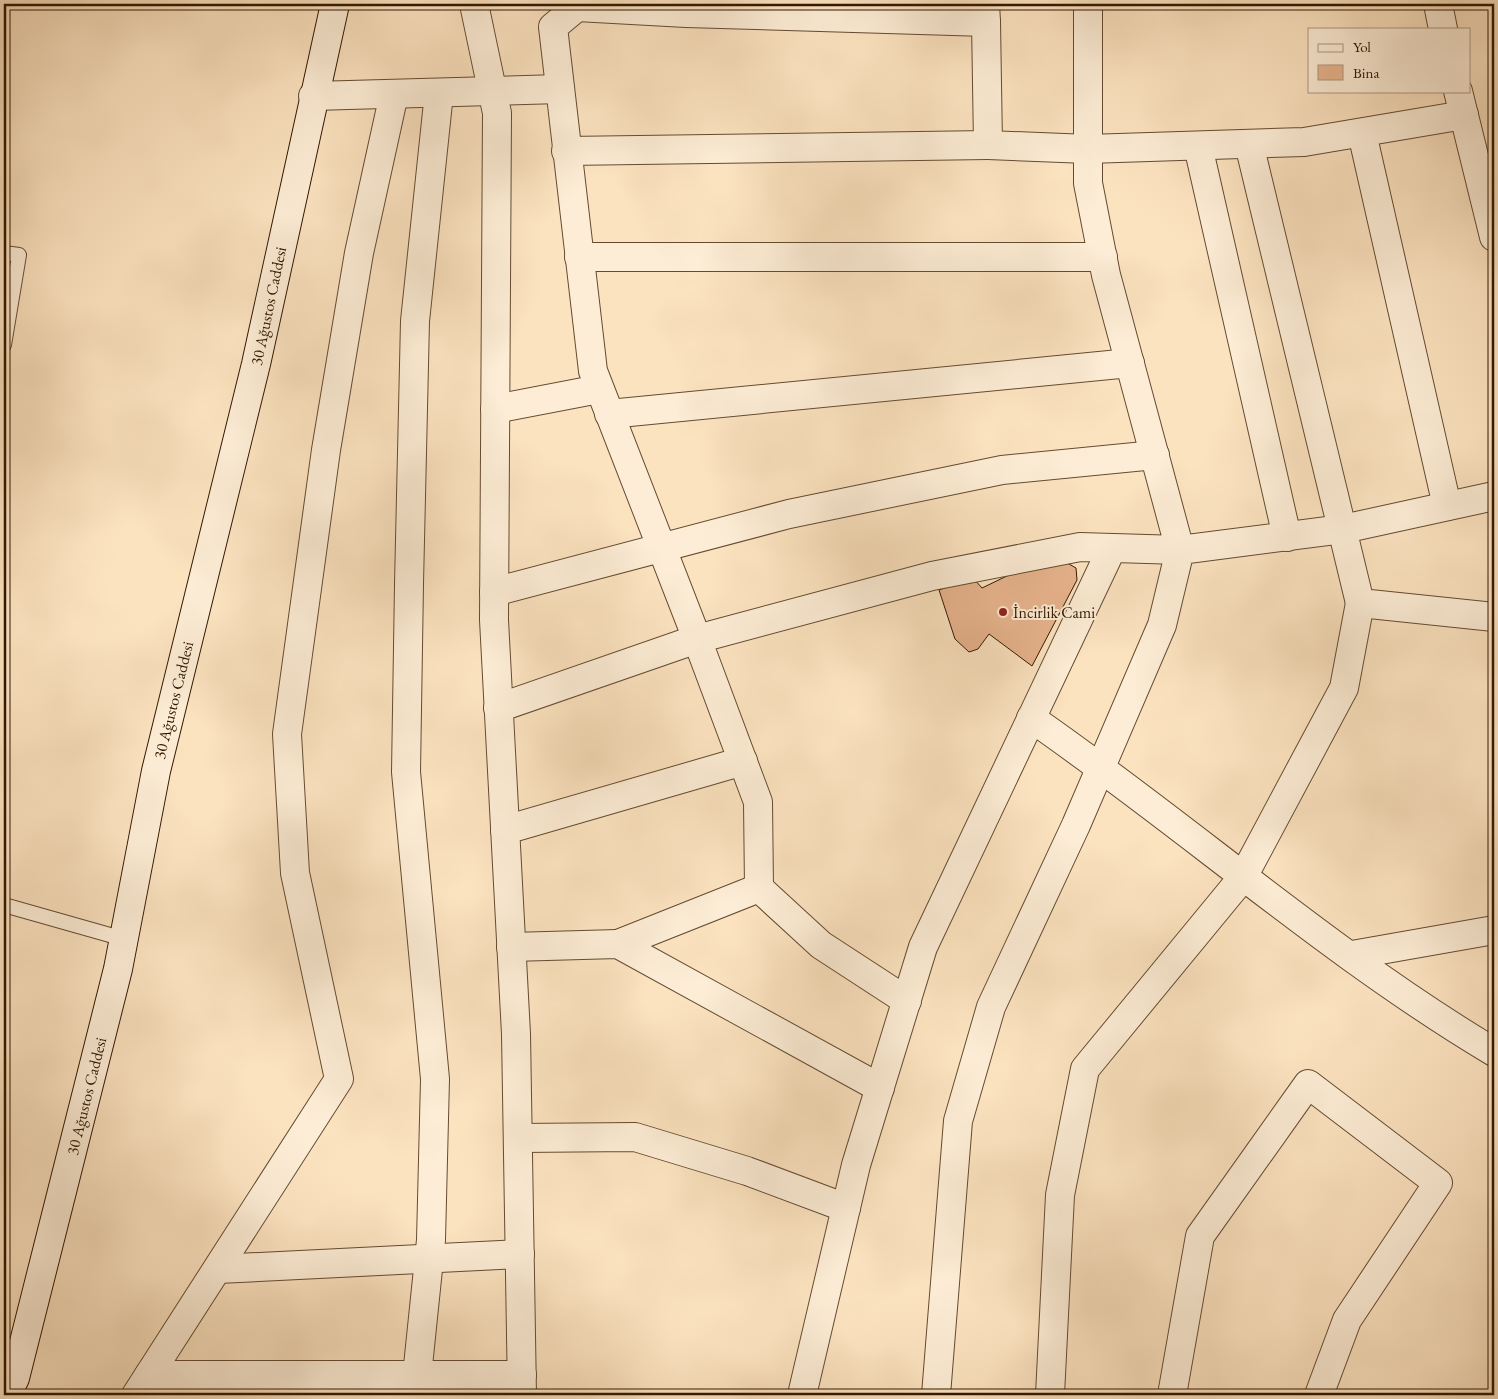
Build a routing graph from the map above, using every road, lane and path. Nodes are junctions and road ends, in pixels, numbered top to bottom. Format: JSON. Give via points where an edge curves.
{"nodes":[{"id":1,"x":335,"y":4,"type":"edge"},
{"id":2,"x":474,"y":4,"type":"edge"},
{"id":3,"x":1088,"y":4,"type":"edge"},
{"id":4,"x":1438,"y":4,"type":"edge"},
{"id":5,"x":577,"y":5,"type":"edge"},
{"id":6,"x":715,"y":9,"type":"edge"},
{"id":7,"x":844,"y":11,"type":"edge"},
{"id":8,"x":986,"y":13,"type":"edge"},
{"id":9,"x":1443,"y":28,"type":"edge"},
{"id":10,"x":560,"y":89,"type":"junction"},
{"id":11,"x":493,"y":92,"type":"junction"},
{"id":12,"x":439,"y":93,"type":"junction"},
{"id":13,"x":394,"y":94,"type":"junction"},
{"id":14,"x":313,"y":96,"type":"junction"},
{"id":15,"x":1461,"y":103,"type":"edge"},
{"id":16,"x":1362,"y":132,"type":"junction"},
{"id":17,"x":1249,"y":144,"type":"junction"},
{"id":18,"x":988,"y":145,"type":"junction"},
{"id":19,"x":1198,"y":146,"type":"junction"},
{"id":20,"x":1088,"y":149,"type":"junction"},
{"id":21,"x":566,"y":151,"type":"junction"},
{"id":22,"x":1494,"y":237,"type":"edge"},
{"id":23,"x":4,"y":253,"type":"edge"},
{"id":24,"x":1103,"y":256,"type":"junction"},
{"id":25,"x":579,"y":257,"type":"junction"},
{"id":26,"x":4,"y":345,"type":"edge"},
{"id":27,"x":1130,"y":364,"type":"junction"},
{"id":28,"x":599,"y":389,"type":"junction"},
{"id":29,"x":495,"y":409,"type":"junction"},
{"id":30,"x":609,"y":414,"type":"junction"},
{"id":31,"x":1155,"y":455,"type":"junction"},
{"id":32,"x":1494,"y":496,"type":"edge"},
{"id":33,"x":1447,"y":506,"type":"junction"},
{"id":34,"x":1342,"y":529,"type":"junction"},
{"id":35,"x":1286,"y":537,"type":"junction"},
{"id":36,"x":662,"y":548,"type":"junction"},
{"id":37,"x":1112,"y":548,"type":"junction"},
{"id":38,"x":1180,"y":550,"type":"junction"},
{"id":39,"x":494,"y":592,"type":"junction"},
{"id":40,"x":1360,"y":603,"type":"junction"},
{"id":41,"x":1494,"y":617,"type":"edge"},
{"id":42,"x":697,"y":639,"type":"junction"},
{"id":43,"x":498,"y":708,"type":"junction"},
{"id":44,"x":1031,"y":718,"type":"junction"},
{"id":45,"x":743,"y":761,"type":"junction"},
{"id":46,"x":1101,"y":766,"type":"junction"},
{"id":47,"x":505,"y":830,"type":"junction"},
{"id":48,"x":1243,"y":876,"type":"junction"},
{"id":49,"x":759,"y":888,"type":"junction"},
{"id":50,"x":4,"y":905,"type":"edge"},
{"id":51,"x":1494,"y":930,"type":"edge"},
{"id":52,"x":124,"y":939,"type":"junction"},
{"id":53,"x":618,"y":944,"type":"junction"},
{"id":54,"x":511,"y":948,"type":"junction"},
{"id":55,"x":1352,"y":955,"type":"junction"},
{"id":56,"x":907,"y":1000,"type":"junction"},
{"id":57,"x":1494,"y":1052,"type":"edge"},
{"id":58,"x":880,"y":1088,"type":"junction"},
{"id":59,"x":518,"y":1138,"type":"junction"},
{"id":60,"x":846,"y":1208,"type":"junction"},
{"id":61,"x":520,"y":1254,"type":"junction"},
{"id":62,"x":429,"y":1258,"type":"junction"},
{"id":63,"x":218,"y":1269,"type":"junction"},
{"id":64,"x":142,"y":1385,"type":"edge"},
{"id":65,"x":416,"y":1385,"type":"edge"},
{"id":66,"x":522,"y":1385,"type":"edge"},
{"id":67,"x":1321,"y":1394,"type":"edge"},
{"id":68,"x":7,"y":1395,"type":"edge"},
{"id":69,"x":802,"y":1395,"type":"edge"},
{"id":70,"x":936,"y":1395,"type":"edge"},
{"id":71,"x":1050,"y":1395,"type":"edge"},
{"id":72,"x":1172,"y":1395,"type":"edge"}],
"edges":[{"from":1,"to":14,"type":"street","name":"30 Ağustos Caddesi"},
{"from":2,"to":11,"type":"street"},
{"from":3,"to":20,"type":"street"},
{"from":4,"to":9,"type":"street"},
{"from":5,"to":6,"type":"street"},
{"from":5,"to":10,"type":"street","via":[[553,27]]},
{"from":6,"to":7,"type":"street"},
{"from":7,"to":8,"type":"street"},
{"from":8,"to":18,"type":"street"},
{"from":10,"to":11,"type":"street"},
{"from":10,"to":21,"type":"street"},
{"from":11,"to":12,"type":"street"},
{"from":11,"to":29,"type":"street","via":[[498,114]]},
{"from":12,"to":13,"type":"street"},
{"from":12,"to":62,"type":"street","via":[[415,321],[406,772],[435,1079]]},
{"from":13,"to":14,"type":"street"},
{"from":13,"to":63,"type":"street","via":[[359,253],[326,450],[286,734],[295,873],[339,1079]]},
{"from":14,"to":52,"type":"street","name":"30 Ağustos Caddesi","via":[[256,364],[156,771]]},
{"from":15,"to":16,"type":"street"},
{"from":15,"to":22,"type":"street"},
{"from":16,"to":17,"type":"street","via":[[1304,142]]},
{"from":16,"to":33,"type":"street"},
{"from":17,"to":19,"type":"street"},
{"from":17,"to":34,"type":"street"},
{"from":18,"to":20,"type":"street"},
{"from":18,"to":21,"type":"street"},
{"from":19,"to":20,"type":"street"},
{"from":19,"to":35,"type":"street"},
{"from":20,"to":24,"type":"street","via":[[1088,183]]},
{"from":21,"to":25,"type":"street"},
{"from":23,"to":26,"type":"lane","via":[[19,255]]},
{"from":24,"to":25,"type":"street"},
{"from":24,"to":27,"type":"street"},
{"from":25,"to":28,"type":"street","via":[[592,371]]},
{"from":27,"to":30,"type":"street"},
{"from":27,"to":31,"type":"street"},
{"from":28,"to":29,"type":"street"},
{"from":28,"to":30,"type":"street"},
{"from":29,"to":39,"type":"street"},
{"from":30,"to":36,"type":"street"},
{"from":31,"to":36,"type":"street","via":[[1002,470],[789,514]]},
{"from":31,"to":38,"type":"street"},
{"from":32,"to":33,"type":"street"},
{"from":33,"to":34,"type":"street"},
{"from":34,"to":35,"type":"street"},
{"from":34,"to":40,"type":"street"},
{"from":35,"to":38,"type":"street"},
{"from":36,"to":39,"type":"street"},
{"from":36,"to":42,"type":"street"},
{"from":37,"to":38,"type":"street"},
{"from":37,"to":42,"type":"street","via":[[1080,547],[932,576]]},
{"from":37,"to":44,"type":"street"},
{"from":38,"to":46,"type":"street","via":[[1162,625]]},
{"from":39,"to":43,"type":"street"},
{"from":40,"to":41,"type":"street"},
{"from":40,"to":48,"type":"street","via":[[1344,688]]},
{"from":42,"to":43,"type":"street"},
{"from":42,"to":45,"type":"street"},
{"from":43,"to":47,"type":"street"},
{"from":44,"to":46,"type":"street"},
{"from":44,"to":56,"type":"street","via":[[922,948]]},
{"from":45,"to":47,"type":"street"},
{"from":45,"to":49,"type":"street","via":[[758,802]]},
{"from":46,"to":48,"type":"street"},
{"from":46,"to":70,"type":"street","via":[[990,1006],[958,1120]]},
{"from":47,"to":54,"type":"street"},
{"from":48,"to":55,"type":"street"},
{"from":48,"to":71,"type":"street","via":[[1085,1069],[1060,1195]]},
{"from":49,"to":53,"type":"street"},
{"from":49,"to":56,"type":"street","via":[[821,945]]},
{"from":50,"to":52,"type":"lane"},
{"from":51,"to":55,"type":"street"},
{"from":52,"to":68,"type":"street","name":"30 Ağustos Caddesi","via":[[51,1236]]},
{"from":53,"to":54,"type":"street"},
{"from":53,"to":58,"type":"street"},
{"from":54,"to":59,"type":"street"},
{"from":55,"to":57,"type":"street","via":[[1437,1018]]},
{"from":56,"to":58,"type":"street"},
{"from":58,"to":60,"type":"street"},
{"from":59,"to":60,"type":"street","via":[[635,1137],[747,1171]]},
{"from":59,"to":61,"type":"street"},
{"from":60,"to":69,"type":"street"},
{"from":61,"to":62,"type":"street"},
{"from":61,"to":66,"type":"street"},
{"from":62,"to":63,"type":"street"},
{"from":62,"to":65,"type":"street"},
{"from":63,"to":64,"type":"street"},
{"from":64,"to":65,"type":"street"},
{"from":65,"to":66,"type":"street"},
{"from":67,"to":72,"type":"street","via":[[1347,1320],[1438,1183],[1308,1084],[1200,1236]]}]}
